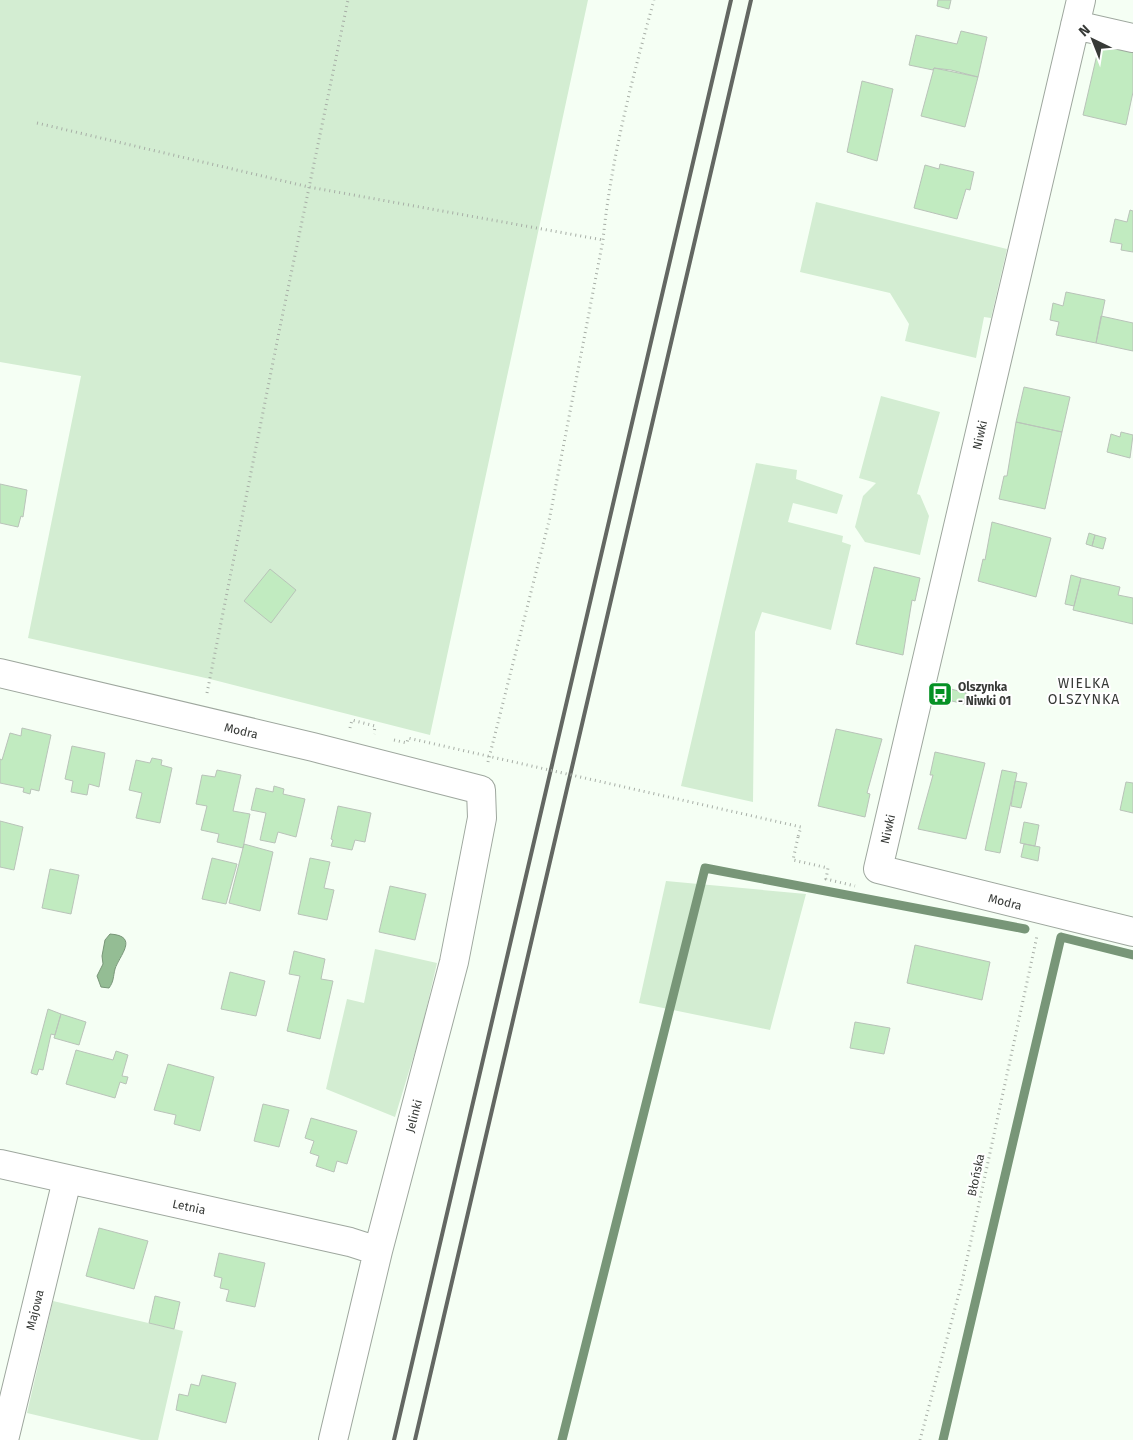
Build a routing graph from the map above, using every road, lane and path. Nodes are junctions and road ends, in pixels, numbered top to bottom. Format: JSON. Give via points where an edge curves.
{"nodes":[{"id":1,"x":348,"y":0,"type":"edge"},
{"id":2,"x":654,"y":0,"type":"edge"},
{"id":3,"x":1078,"y":12,"type":"edge"},
{"id":4,"x":1133,"y":38,"type":"edge"},
{"id":5,"x":38,"y":123,"type":"dead end"},
{"id":6,"x":309,"y":187,"type":"junction"},
{"id":7,"x":603,"y":240,"type":"junction"},
{"id":8,"x":0,"y":673,"type":"edge"},
{"id":9,"x":210,"y":679,"type":"dead end"},
{"id":10,"x":394,"y":740,"type":"dead end"},
{"id":11,"x":482,"y":790,"type":"junction"},
{"id":12,"x":878,"y":869,"type":"joint"},
{"id":13,"x":856,"y":886,"type":"dead end"},
{"id":14,"x":1043,"y":911,"type":"junction"},
{"id":15,"x":1133,"y":932,"type":"edge"},
{"id":16,"x":0,"y":1164,"type":"edge"},
{"id":17,"x":67,"y":1180,"type":"junction"},
{"id":18,"x":378,"y":1251,"type":"junction"},
{"id":19,"x":4,"y":1440,"type":"edge"},
{"id":20,"x":333,"y":1440,"type":"edge"},
{"id":21,"x":920,"y":1440,"type":"edge"}],
"edges":[{"from":1,"to":6,"type":"path"},
{"from":2,"to":7,"type":"path","via":[[632,76],[606,204]]},
{"from":3,"to":4,"type":"street"},
{"from":3,"to":12,"type":"street","name":"Niwki"},
{"from":5,"to":6,"type":"path"},
{"from":6,"to":7,"type":"path"},
{"from":6,"to":9,"type":"path"},
{"from":7,"to":11,"type":"path","via":[[549,521]]},
{"from":8,"to":11,"type":"street","name":"Modra"},
{"from":10,"to":13,"type":"path","bridge":true,"via":[[407,743],[408,738],[800,827],[793,860],[828,868],[826,879]]},
{"from":11,"to":18,"type":"street","name":"Jelinki","via":[[482,818],[454,962]]},
{"from":12,"to":14,"type":"street","name":"Modra"},
{"from":14,"to":15,"type":"street","name":"Modra"},
{"from":14,"to":21,"type":"path","name":"Błońska","via":[[962,1282]]},
{"from":16,"to":17,"type":"street","name":"Letnia"},
{"from":17,"to":18,"type":"street","name":"Letnia","via":[[350,1242]]},
{"from":17,"to":19,"type":"street","name":"Majowa"},
{"from":18,"to":20,"type":"street","name":"Jelinki"}]}
